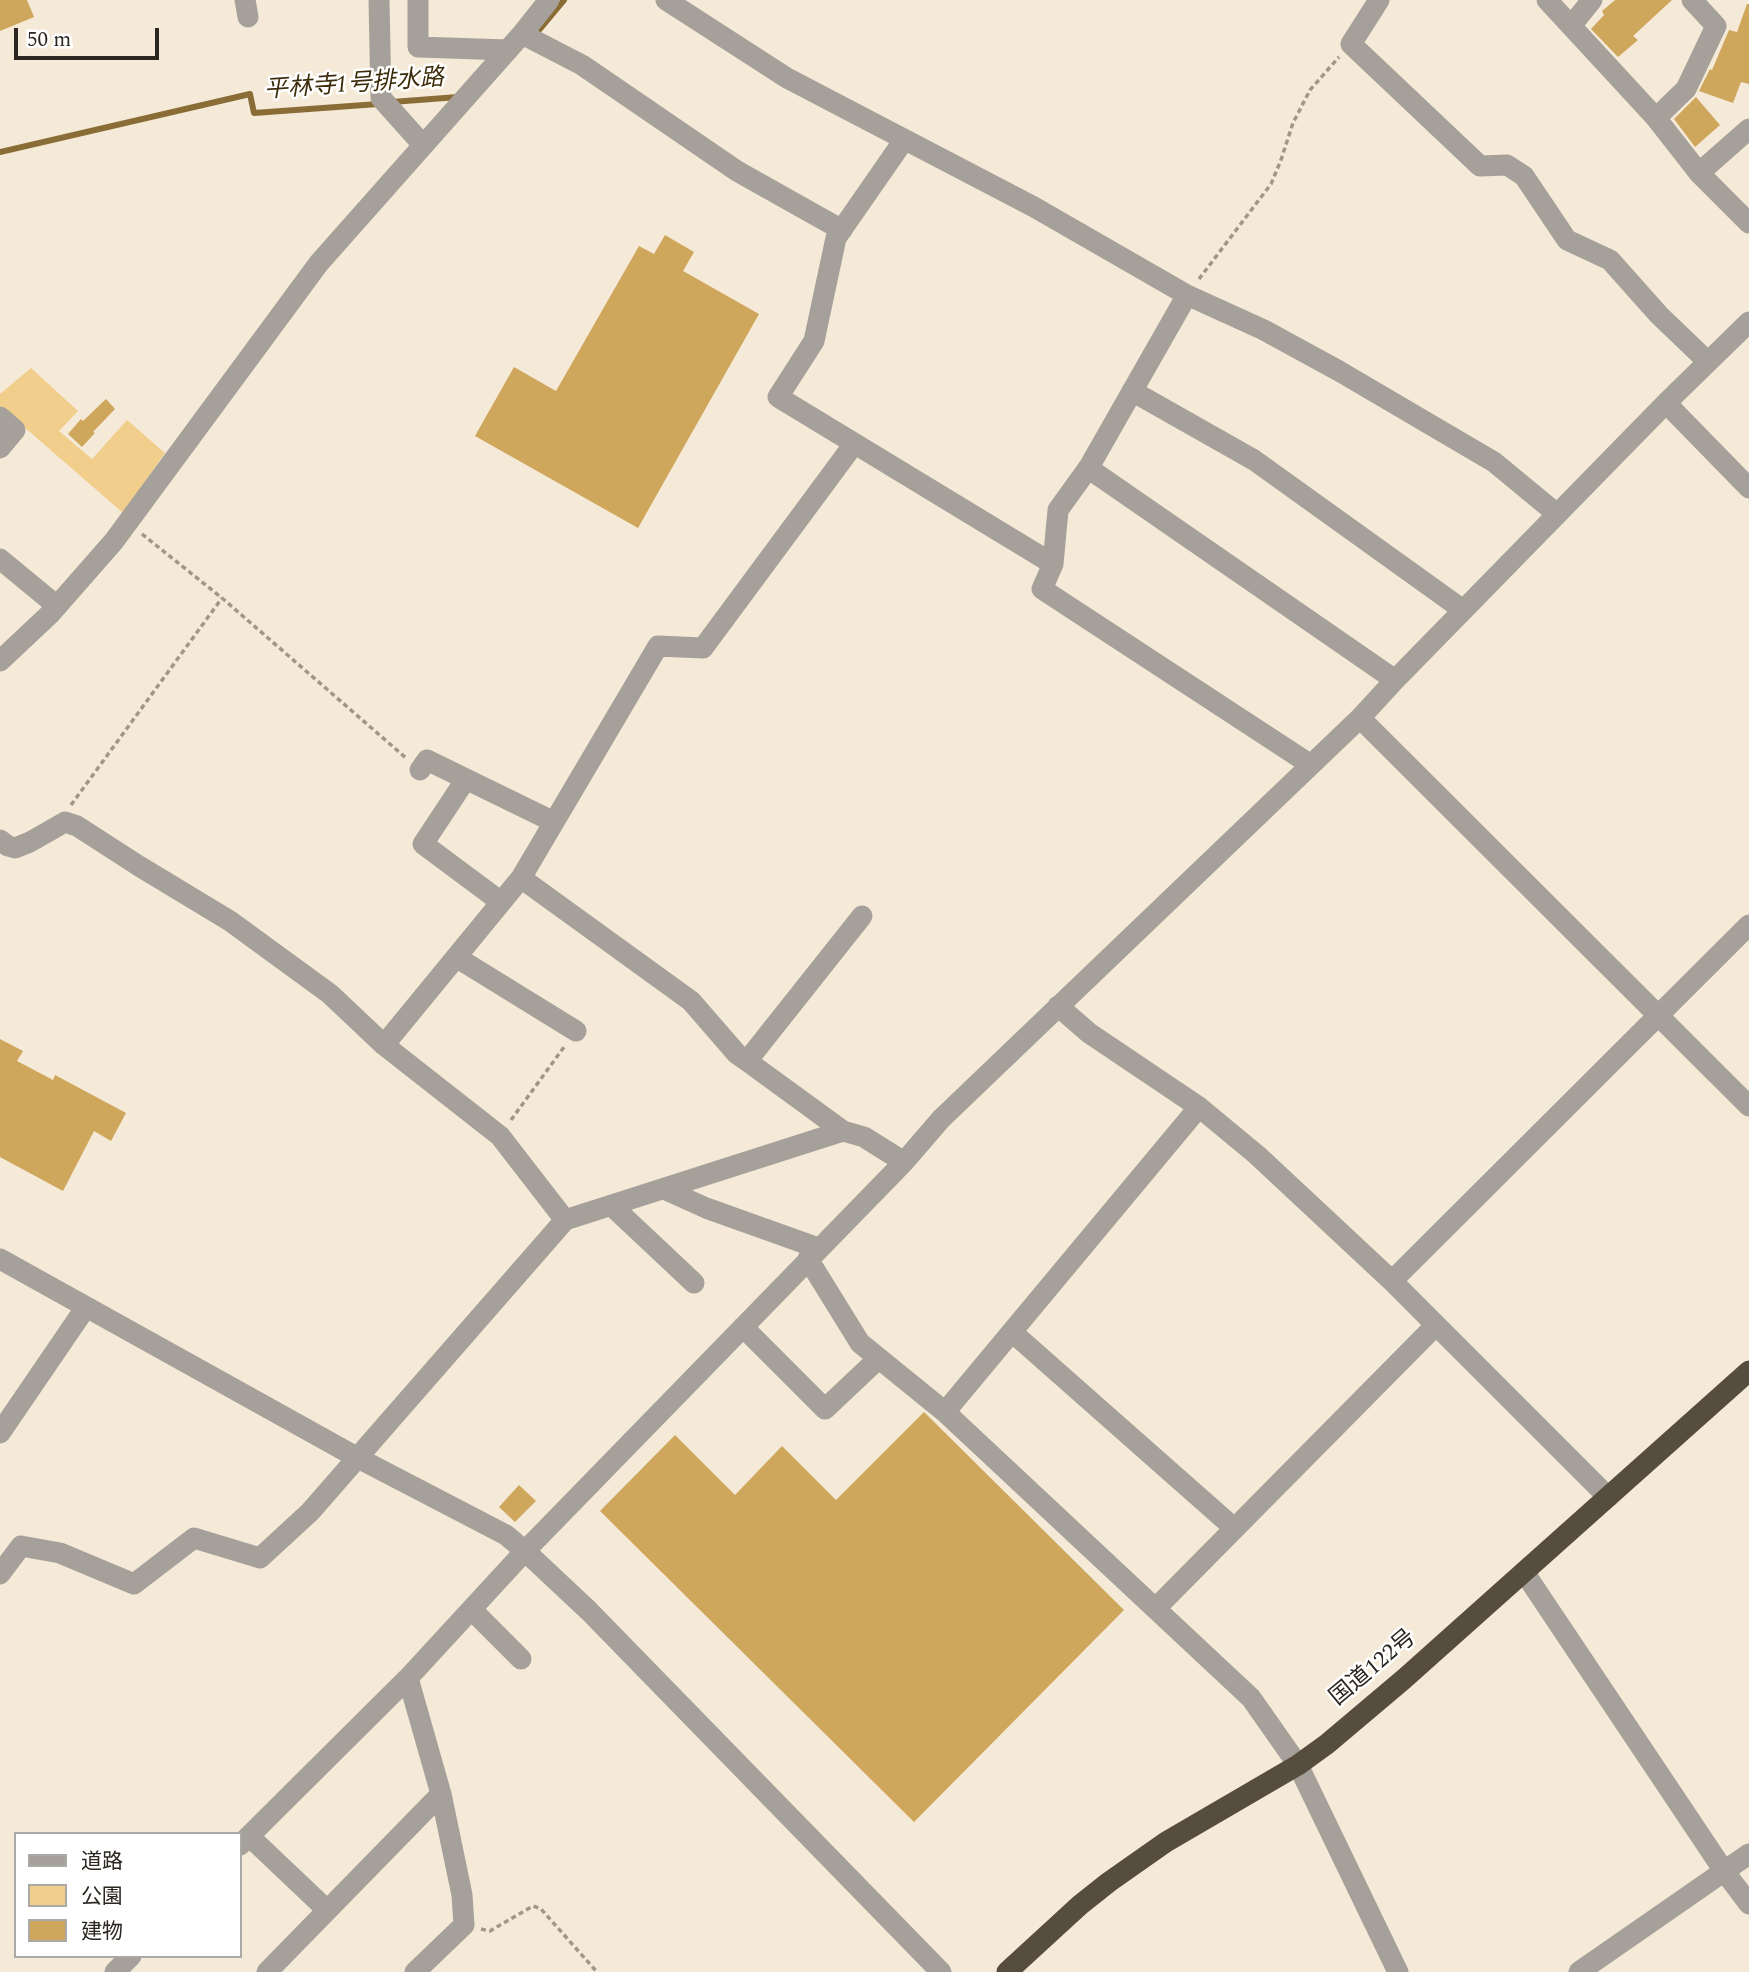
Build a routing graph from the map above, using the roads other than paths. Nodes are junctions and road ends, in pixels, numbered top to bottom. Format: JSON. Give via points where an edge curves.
{"nodes":[{"id":1,"x":379,"y":0,"type":"edge"},
{"id":2,"x":418,"y":0,"type":"edge"},
{"id":3,"x":548,"y":0,"type":"edge"},
{"id":4,"x":666,"y":0,"type":"edge"},
{"id":5,"x":1379,"y":0,"type":"edge"},
{"id":6,"x":1548,"y":0,"type":"edge"},
{"id":7,"x":1592,"y":0,"type":"edge"},
{"id":8,"x":1692,"y":0,"type":"edge"},
{"id":9,"x":1571,"y":26,"type":"junction"},
{"id":10,"x":515,"y":42,"type":"junction"},
{"id":11,"x":1656,"y":118,"type":"junction"},
{"id":12,"x":1749,"y":129,"type":"edge"},
{"id":13,"x":904,"y":140,"type":"junction"},
{"id":14,"x":423,"y":145,"type":"junction"},
{"id":15,"x":1699,"y":173,"type":"junction"},
{"id":16,"x":1749,"y":223,"type":"edge"},
{"id":17,"x":842,"y":230,"type":"junction"},
{"id":18,"x":1187,"y":295,"type":"junction"},
{"id":19,"x":1749,"y":322,"type":"edge"},
{"id":20,"x":1708,"y":362,"type":"junction"},
{"id":21,"x":1132,"y":391,"type":"junction"},
{"id":22,"x":1666,"y":403,"type":"junction"},
{"id":23,"x":0,"y":417,"type":"edge"},
{"id":24,"x":854,"y":444,"type":"junction"},
{"id":25,"x":0,"y":448,"type":"edge"},
{"id":26,"x":1088,"y":468,"type":"junction"},
{"id":27,"x":1749,"y":488,"type":"edge"},
{"id":28,"x":1557,"y":514,"type":"junction"},
{"id":29,"x":0,"y":559,"type":"edge"},
{"id":30,"x":1053,"y":564,"type":"junction"},
{"id":31,"x":57,"y":606,"type":"junction"},
{"id":32,"x":1463,"y":610,"type":"junction"},
{"id":33,"x":0,"y":661,"type":"edge"},
{"id":34,"x":1395,"y":680,"type":"junction"},
{"id":35,"x":1360,"y":718,"type":"junction"},
{"id":36,"x":1311,"y":765,"type":"junction"},
{"id":37,"x":420,"y":770,"type":"road end"},
{"id":38,"x":466,"y":779,"type":"junction"},
{"id":39,"x":554,"y":822,"type":"junction"},
{"id":40,"x":0,"y":840,"type":"edge"},
{"id":41,"x":521,"y":878,"type":"junction"},
{"id":42,"x":501,"y":902,"type":"junction"},
{"id":43,"x":862,"y":916,"type":"dead end"},
{"id":44,"x":1749,"y":925,"type":"edge"},
{"id":45,"x":456,"y":957,"type":"junction"},
{"id":46,"x":1058,"y":1006,"type":"junction"},
{"id":47,"x":1660,"y":1014,"type":"junction"},
{"id":48,"x":576,"y":1031,"type":"road end"},
{"id":49,"x":384,"y":1045,"type":"junction"},
{"id":50,"x":747,"y":1061,"type":"junction"},
{"id":51,"x":1749,"y":1105,"type":"edge"},
{"id":52,"x":1199,"y":1107,"type":"junction"},
{"id":53,"x":843,"y":1131,"type":"junction"},
{"id":54,"x":904,"y":1162,"type":"junction"},
{"id":55,"x":664,"y":1189,"type":"junction"},
{"id":56,"x":611,"y":1206,"type":"junction"},
{"id":57,"x":565,"y":1220,"type":"junction"},
{"id":58,"x":813,"y":1254,"type":"junction"},
{"id":59,"x":0,"y":1259,"type":"edge"},
{"id":60,"x":1392,"y":1281,"type":"junction"},
{"id":61,"x":694,"y":1283,"type":"dead end"},
{"id":62,"x":86,"y":1307,"type":"junction"},
{"id":63,"x":1436,"y":1325,"type":"junction"},
{"id":64,"x":743,"y":1327,"type":"junction"},
{"id":65,"x":1012,"y":1332,"type":"junction"},
{"id":66,"x":879,"y":1358,"type":"junction"},
{"id":67,"x":1749,"y":1371,"type":"edge"},
{"id":68,"x":945,"y":1412,"type":"junction"},
{"id":69,"x":0,"y":1433,"type":"edge"},
{"id":70,"x":358,"y":1458,"type":"junction"},
{"id":71,"x":1608,"y":1497,"type":"junction"},
{"id":72,"x":1234,"y":1528,"type":"junction"},
{"id":73,"x":525,"y":1551,"type":"junction"},
{"id":74,"x":1524,"y":1572,"type":"junction"},
{"id":75,"x":0,"y":1574,"type":"edge"},
{"id":76,"x":1156,"y":1608,"type":"junction"},
{"id":77,"x":472,"y":1610,"type":"junction"},
{"id":78,"x":521,"y":1659,"type":"dead end"},
{"id":79,"x":408,"y":1678,"type":"junction"},
{"id":80,"x":1298,"y":1765,"type":"junction"},
{"id":81,"x":441,"y":1794,"type":"junction"},
{"id":82,"x":244,"y":1840,"type":"edge"},
{"id":83,"x":1749,"y":1854,"type":"edge"},
{"id":84,"x":1724,"y":1871,"type":"junction"},
{"id":85,"x":1749,"y":1904,"type":"edge"},
{"id":86,"x":327,"y":1910,"type":"junction"},
{"id":87,"x":129,"y":1958,"type":"edge"},
{"id":88,"x":116,"y":1972,"type":"edge"},
{"id":89,"x":267,"y":1972,"type":"edge"},
{"id":90,"x":415,"y":1972,"type":"edge"},
{"id":91,"x":942,"y":1972,"type":"edge"},
{"id":92,"x":1007,"y":1972,"type":"edge"},
{"id":93,"x":1398,"y":1972,"type":"edge"},
{"id":94,"x":1579,"y":1972,"type":"edge"}],
"edges":[{"from":1,"to":14,"type":"street","via":[[381,98]]},
{"from":2,"to":10,"type":"street","via":[[418,47]]},
{"from":3,"to":10,"type":"street"},
{"from":4,"to":13,"type":"street","via":[[787,78]]},
{"from":5,"to":20,"type":"street","via":[[1350,44],[1480,166],[1507,165],[1524,176],[1567,240],[1610,260]]},
{"from":6,"to":9,"type":"street"},
{"from":7,"to":9,"type":"street"},
{"from":8,"to":11,"type":"street","via":[[1716,26],[1686,89]]},
{"from":9,"to":11,"type":"street"},
{"from":10,"to":14,"type":"street"},
{"from":10,"to":17,"type":"street","via":[[582,65],[737,171]]},
{"from":11,"to":15,"type":"street"},
{"from":12,"to":15,"type":"street"},
{"from":13,"to":17,"type":"street"},
{"from":13,"to":18,"type":"street","via":[[1034,207]]},
{"from":14,"to":31,"type":"street","via":[[318,263],[127,522]]},
{"from":15,"to":16,"type":"street"},
{"from":17,"to":24,"type":"street","via":[[836,238],[814,341],[778,397]]},
{"from":18,"to":21,"type":"street"},
{"from":18,"to":28,"type":"street","via":[[1264,330],[1494,462]]},
{"from":19,"to":20,"type":"street"},
{"from":20,"to":22,"type":"street"},
{"from":21,"to":26,"type":"street"},
{"from":21,"to":32,"type":"street","via":[[1254,460]]},
{"from":22,"to":27,"type":"street"},
{"from":22,"to":28,"type":"street"},
{"from":23,"to":25,"type":"street","via":[[15,430]]},
{"from":24,"to":30,"type":"street"},
{"from":24,"to":39,"type":"street","via":[[702,648],[658,646]]},
{"from":26,"to":30,"type":"street","via":[[1058,510]]},
{"from":26,"to":34,"type":"street"},
{"from":28,"to":32,"type":"street"},
{"from":29,"to":31,"type":"street"},
{"from":30,"to":36,"type":"street","via":[[1042,589]]},
{"from":31,"to":33,"type":"street"},
{"from":32,"to":34,"type":"street"},
{"from":34,"to":35,"type":"street"},
{"from":35,"to":36,"type":"street"},
{"from":35,"to":47,"type":"street"},
{"from":36,"to":46,"type":"street"},
{"from":37,"to":38,"type":"street","via":[[427,760]]},
{"from":38,"to":39,"type":"street"},
{"from":38,"to":42,"type":"street","via":[[423,844]]},
{"from":39,"to":41,"type":"street"},
{"from":40,"to":49,"type":"street","via":[[15,848],[65,822],[77,826],[230,921],[330,994]]},
{"from":41,"to":42,"type":"street"},
{"from":41,"to":50,"type":"street","via":[[691,1001]]},
{"from":42,"to":45,"type":"street"},
{"from":43,"to":50,"type":"street"},
{"from":44,"to":47,"type":"street"},
{"from":45,"to":48,"type":"street"},
{"from":45,"to":49,"type":"street"},
{"from":46,"to":52,"type":"street","via":[[1089,1033]]},
{"from":46,"to":54,"type":"street","via":[[941,1119]]},
{"from":47,"to":51,"type":"street"},
{"from":47,"to":60,"type":"street"},
{"from":49,"to":57,"type":"street","via":[[500,1136]]},
{"from":50,"to":53,"type":"street"},
{"from":52,"to":60,"type":"street"},
{"from":52,"to":65,"type":"street"},
{"from":53,"to":54,"type":"street","via":[[864,1137]]},
{"from":53,"to":55,"type":"street"},
{"from":54,"to":58,"type":"street"},
{"from":55,"to":56,"type":"street"},
{"from":55,"to":58,"type":"street"},
{"from":56,"to":57,"type":"street"},
{"from":56,"to":61,"type":"street"},
{"from":57,"to":70,"type":"street"},
{"from":58,"to":64,"type":"street"},
{"from":58,"to":66,"type":"street","via":[[860,1343]]},
{"from":59,"to":62,"type":"street"},
{"from":60,"to":63,"type":"street"},
{"from":62,"to":69,"type":"street"},
{"from":62,"to":70,"type":"street"},
{"from":63,"to":71,"type":"street"},
{"from":63,"to":72,"type":"street"},
{"from":64,"to":66,"type":"street","via":[[825,1409]]},
{"from":64,"to":73,"type":"street"},
{"from":65,"to":68,"type":"street"},
{"from":65,"to":72,"type":"street"},
{"from":66,"to":68,"type":"street"},
{"from":67,"to":71,"type":"highway","name":"国道122号"},
{"from":68,"to":76,"type":"street"},
{"from":70,"to":73,"type":"street","via":[[506,1535]]},
{"from":70,"to":75,"type":"street","via":[[310,1512],[260,1558],[194,1538],[134,1584],[60,1553],[22,1546]]},
{"from":71,"to":74,"type":"highway","name":"国道122号"},
{"from":72,"to":76,"type":"street"},
{"from":73,"to":77,"type":"street"},
{"from":73,"to":91,"type":"street"},
{"from":74,"to":80,"type":"highway","name":"国道122号"},
{"from":74,"to":84,"type":"street"},
{"from":76,"to":80,"type":"street","via":[[1251,1698]]},
{"from":77,"to":78,"type":"street"},
{"from":77,"to":79,"type":"street"},
{"from":79,"to":81,"type":"street"},
{"from":79,"to":82,"type":"street"},
{"from":80,"to":92,"type":"highway","name":"国道122号","via":[[1166,1842],[1109,1882]]},
{"from":80,"to":93,"type":"street"},
{"from":81,"to":86,"type":"street"},
{"from":81,"to":90,"type":"street","via":[[464,1925]]},
{"from":82,"to":86,"type":"street"},
{"from":83,"to":84,"type":"street"},
{"from":84,"to":85,"type":"street"},
{"from":84,"to":94,"type":"street"},
{"from":86,"to":89,"type":"street"},
{"from":87,"to":88,"type":"street"}]}
